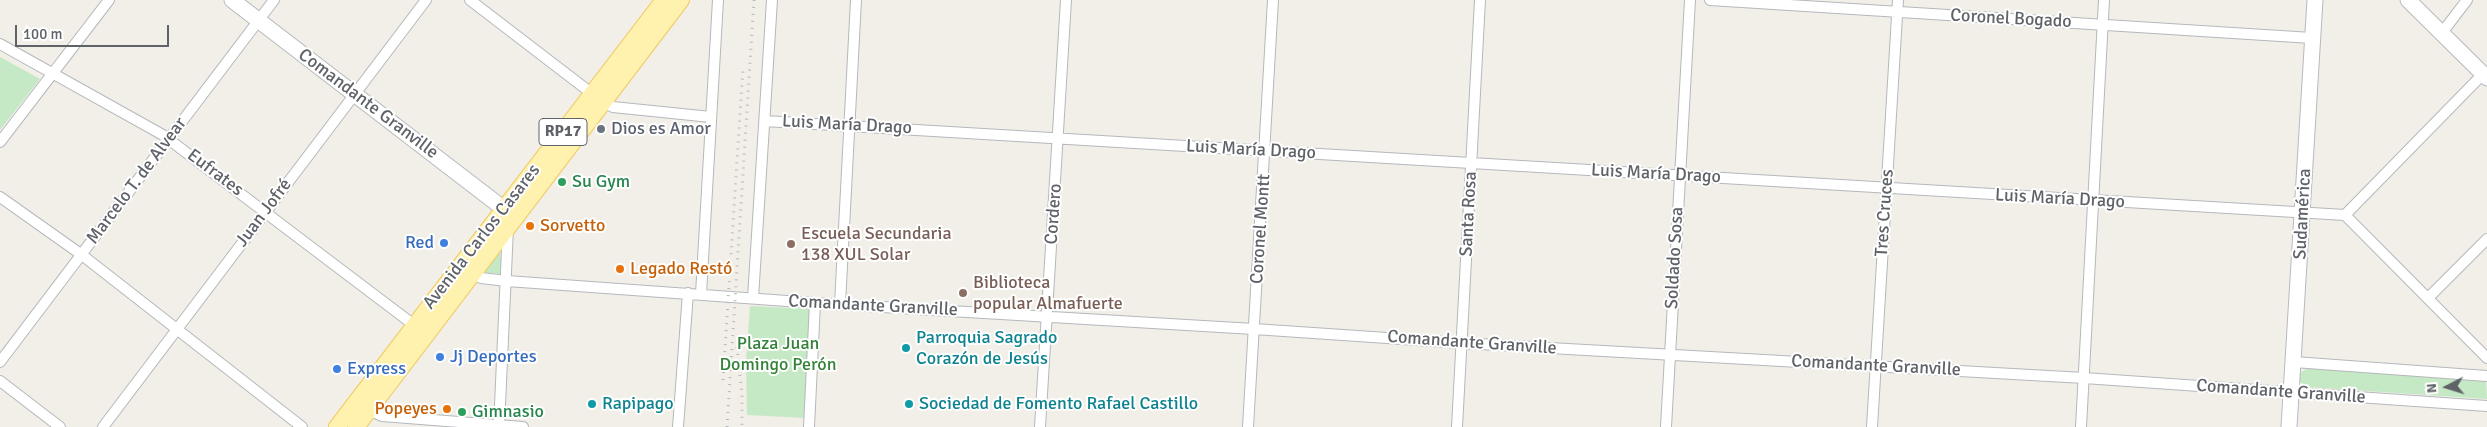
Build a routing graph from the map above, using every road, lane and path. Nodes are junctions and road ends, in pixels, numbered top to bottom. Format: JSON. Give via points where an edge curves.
{"nodes":[{"id":1,"x":109,"y":0,"type":"edge"},
{"id":2,"x":232,"y":0,"type":"edge"},
{"id":3,"x":274,"y":0,"type":"edge"},
{"id":4,"x":426,"y":0,"type":"edge"},
{"id":5,"x":470,"y":0,"type":"edge"},
{"id":6,"x":664,"y":0,"type":"edge"},
{"id":7,"x":681,"y":0,"type":"edge"},
{"id":8,"x":718,"y":0,"type":"edge"},
{"id":9,"x":772,"y":0,"type":"edge"},
{"id":10,"x":856,"y":0,"type":"edge"},
{"id":11,"x":1066,"y":0,"type":"edge"},
{"id":12,"x":1274,"y":0,"type":"edge"},
{"id":13,"x":1480,"y":0,"type":"edge"},
{"id":14,"x":1690,"y":0,"type":"edge"},
{"id":15,"x":1710,"y":0,"type":"edge"},
{"id":16,"x":1898,"y":0,"type":"edge"},
{"id":17,"x":2104,"y":0,"type":"edge"},
{"id":18,"x":2314,"y":0,"type":"edge"},
{"id":19,"x":2408,"y":0,"type":"edge"},
{"id":20,"x":2467,"y":0,"type":"edge"},
{"id":21,"x":1898,"y":13,"type":"junction"},
{"id":22,"x":259,"y":20,"type":"junction"},
{"id":23,"x":2103,"y":25,"type":"junction"},
{"id":24,"x":2441,"y":34,"type":"junction"},
{"id":25,"x":2312,"y":38,"type":"junction"},
{"id":26,"x":0,"y":44,"type":"edge"},
{"id":27,"x":53,"y":73,"type":"junction"},
{"id":28,"x":2485,"y":76,"type":"edge"},
{"id":29,"x":355,"y":94,"type":"junction"},
{"id":30,"x":598,"y":98,"type":"junction"},
{"id":31,"x":711,"y":117,"type":"junction"},
{"id":32,"x":765,"y":121,"type":"junction"},
{"id":33,"x":850,"y":125,"type":"junction"},
{"id":34,"x":169,"y":139,"type":"junction"},
{"id":35,"x":1059,"y":139,"type":"junction"},
{"id":36,"x":0,"y":142,"type":"edge"},
{"id":37,"x":1266,"y":150,"type":"junction"},
{"id":38,"x":1472,"y":164,"type":"junction"},
{"id":39,"x":1680,"y":176,"type":"junction"},
{"id":40,"x":1886,"y":189,"type":"junction"},
{"id":41,"x":0,"y":197,"type":"edge"},
{"id":42,"x":2092,"y":201,"type":"junction"},
{"id":43,"x":504,"y":209,"type":"junction"},
{"id":44,"x":265,"y":210,"type":"junction"},
{"id":45,"x":2303,"y":213,"type":"junction"},
{"id":46,"x":2345,"y":215,"type":"junction"},
{"id":47,"x":508,"y":226,"type":"junction"},
{"id":48,"x":2487,"y":239,"type":"edge"},
{"id":49,"x":82,"y":255,"type":"junction"},
{"id":50,"x":467,"y":268,"type":"junction"},
{"id":51,"x":508,"y":281,"type":"junction"},
{"id":52,"x":688,"y":294,"type":"junction"},
{"id":53,"x":701,"y":294,"type":"junction"},
{"id":54,"x":754,"y":298,"type":"junction"},
{"id":55,"x":2428,"y":298,"type":"junction"},
{"id":56,"x":815,"y":303,"type":"junction"},
{"id":57,"x":840,"y":304,"type":"junction"},
{"id":58,"x":1047,"y":316,"type":"junction"},
{"id":59,"x":414,"y":325,"type":"junction"},
{"id":60,"x":1254,"y":329,"type":"junction"},
{"id":61,"x":177,"y":330,"type":"junction"},
{"id":62,"x":1461,"y":343,"type":"junction"},
{"id":63,"x":1670,"y":355,"type":"junction"},
{"id":64,"x":2487,"y":358,"type":"edge"},
{"id":65,"x":0,"y":362,"type":"edge"},
{"id":66,"x":2294,"y":362,"type":"junction"},
{"id":67,"x":1876,"y":366,"type":"junction"},
{"id":68,"x":2487,"y":376,"type":"edge"},
{"id":69,"x":2084,"y":378,"type":"junction"},
{"id":70,"x":0,"y":381,"type":"edge"},
{"id":71,"x":2291,"y":393,"type":"junction"},
{"id":72,"x":363,"y":406,"type":"junction"},
{"id":73,"x":2487,"y":406,"type":"edge"},
{"id":74,"x":499,"y":426,"type":"edge"},
{"id":75,"x":60,"y":427,"type":"edge"},
{"id":76,"x":103,"y":427,"type":"edge"},
{"id":77,"x":302,"y":427,"type":"edge"},
{"id":78,"x":337,"y":427,"type":"edge"},
{"id":79,"x":356,"y":427,"type":"edge"},
{"id":80,"x":523,"y":427,"type":"edge"},
{"id":81,"x":678,"y":427,"type":"edge"},
{"id":82,"x":809,"y":427,"type":"edge"},
{"id":83,"x":1040,"y":427,"type":"edge"},
{"id":84,"x":1248,"y":427,"type":"edge"},
{"id":85,"x":1457,"y":427,"type":"edge"},
{"id":86,"x":1666,"y":427,"type":"edge"},
{"id":87,"x":1872,"y":427,"type":"edge"},
{"id":88,"x":2081,"y":427,"type":"edge"},
{"id":89,"x":2289,"y":427,"type":"edge"}],
"edges":[{"from":1,"to":27,"type":"street"},
{"from":2,"to":22,"type":"street","name":"Comandante Granville"},
{"from":3,"to":22,"type":"street","name":"Marcelo T. de Alvear"},
{"from":4,"to":29,"type":"street","name":"Juan Jofré"},
{"from":5,"to":30,"type":"street"},
{"from":6,"to":30,"type":"main road","name":"Avenida Carlos Casares","number":"RP17"},
{"from":7,"to":30,"type":"main road","name":"Avenida Carlos Casares","number":"RP17"},
{"from":8,"to":31,"type":"street"},
{"from":9,"to":32,"type":"street"},
{"from":10,"to":33,"type":"street"},
{"from":11,"to":35,"type":"street","name":"Cordero"},
{"from":12,"to":37,"type":"street","name":"Coronel Montt"},
{"from":13,"to":38,"type":"street","name":"Santa Rosa"},
{"from":14,"to":39,"type":"street","name":"Soldado Sosa"},
{"from":15,"to":21,"type":"street","name":"Coronel Bogado"},
{"from":16,"to":21,"type":"street","name":"Tres Cruces"},
{"from":17,"to":23,"type":"street"},
{"from":18,"to":25,"type":"street","name":"Sudamérica"},
{"from":19,"to":24,"type":"street"},
{"from":20,"to":24,"type":"street"},
{"from":21,"to":23,"type":"street","name":"Coronel Bogado"},
{"from":21,"to":40,"type":"street","name":"Tres Cruces"},
{"from":22,"to":29,"type":"street","name":"Comandante Granville"},
{"from":22,"to":34,"type":"street","name":"Marcelo T. de Alvear"},
{"from":23,"to":25,"type":"street","name":"Coronel Bogado"},
{"from":23,"to":42,"type":"street"},
{"from":24,"to":28,"type":"street"},
{"from":25,"to":45,"type":"street","name":"Sudamérica"},
{"from":26,"to":27,"type":"street","name":"Eufrates"},
{"from":27,"to":34,"type":"street","name":"Eufrates"},
{"from":27,"to":36,"type":"street"},
{"from":28,"to":46,"type":"street"},
{"from":29,"to":43,"type":"street","name":"Comandante Granville"},
{"from":29,"to":44,"type":"street","name":"Juan Jofré"},
{"from":30,"to":31,"type":"street","via":[[622,109]]},
{"from":30,"to":43,"type":"main road","name":"Avenida Carlos Casares","number":"RP17"},
{"from":30,"to":47,"type":"main road","name":"Avenida Carlos Casares","number":"RP17"},
{"from":31,"to":53,"type":"street"},
{"from":32,"to":33,"type":"street","name":"Luis María Drago"},
{"from":32,"to":54,"type":"street"},
{"from":33,"to":35,"type":"street","name":"Luis María Drago"},
{"from":33,"to":57,"type":"street"},
{"from":34,"to":44,"type":"street","name":"Eufrates"},
{"from":34,"to":49,"type":"street","name":"Marcelo T. de Alvear"},
{"from":35,"to":37,"type":"street","name":"Luis María Drago"},
{"from":35,"to":58,"type":"street","name":"Cordero"},
{"from":37,"to":38,"type":"street","name":"Luis María Drago"},
{"from":37,"to":60,"type":"street","name":"Coronel Montt"},
{"from":38,"to":39,"type":"street","name":"Luis María Drago"},
{"from":38,"to":62,"type":"street","name":"Santa Rosa"},
{"from":39,"to":40,"type":"street","name":"Luis María Drago"},
{"from":39,"to":63,"type":"street","name":"Soldado Sosa"},
{"from":40,"to":42,"type":"street","name":"Luis María Drago"},
{"from":40,"to":67,"type":"street","name":"Tres Cruces"},
{"from":41,"to":49,"type":"street"},
{"from":42,"to":45,"type":"street","name":"Luis María Drago"},
{"from":42,"to":69,"type":"street"},
{"from":43,"to":50,"type":"main road","name":"Avenida Carlos Casares","number":"RP17"},
{"from":44,"to":59,"type":"street","name":"Eufrates"},
{"from":44,"to":61,"type":"street","name":"Juan Jofré"},
{"from":45,"to":46,"type":"street","name":"Luis María Drago"},
{"from":45,"to":66,"type":"street","name":"Sudamérica"},
{"from":46,"to":55,"type":"street"},
{"from":47,"to":50,"type":"main road","name":"Avenida Carlos Casares","number":"RP17"},
{"from":47,"to":51,"type":"street"},
{"from":48,"to":55,"type":"street"},
{"from":49,"to":61,"type":"street"},
{"from":49,"to":65,"type":"street","name":"Marcelo T. de Alvear"},
{"from":50,"to":51,"type":"street","name":"Comandante Granville","via":[[481,278]]},
{"from":50,"to":59,"type":"main road","name":"Avenida Carlos Casares","number":"RP17"},
{"from":50,"to":72,"type":"main road","name":"Avenida Carlos Casares","number":"RP17"},
{"from":51,"to":52,"type":"street","name":"Comandante Granville"},
{"from":51,"to":74,"type":"street"},
{"from":52,"to":53,"type":"street","name":"Comandante Granville"},
{"from":52,"to":81,"type":"street"},
{"from":53,"to":54,"type":"street","name":"Comandante Granville"},
{"from":54,"to":56,"type":"street","name":"Comandante Granville"},
{"from":55,"to":64,"type":"street"},
{"from":56,"to":57,"type":"street","name":"Comandante Granville"},
{"from":56,"to":82,"type":"street"},
{"from":57,"to":58,"type":"street","name":"Comandante Granville"},
{"from":58,"to":60,"type":"street","name":"Comandante Granville"},
{"from":58,"to":83,"type":"street","name":"Cordero"},
{"from":59,"to":72,"type":"main road","name":"Avenida Carlos Casares","number":"RP17"},
{"from":60,"to":62,"type":"street","name":"Comandante Granville"},
{"from":60,"to":84,"type":"street","name":"Coronel Montt"},
{"from":61,"to":76,"type":"street","name":"Juan Jofré"},
{"from":61,"to":77,"type":"street"},
{"from":62,"to":63,"type":"street","name":"Comandante Granville"},
{"from":62,"to":85,"type":"street","name":"Santa Rosa"},
{"from":63,"to":67,"type":"street","name":"Comandante Granville"},
{"from":63,"to":86,"type":"street","name":"Soldado Sosa"},
{"from":66,"to":68,"type":"street","name":"Comandante Granville"},
{"from":66,"to":71,"type":"street","name":"Sudamérica"},
{"from":67,"to":69,"type":"street","name":"Comandante Granville"},
{"from":67,"to":87,"type":"street","name":"Tres Cruces"},
{"from":69,"to":71,"type":"street","name":"Comandante Granville"},
{"from":69,"to":88,"type":"street"},
{"from":70,"to":75,"type":"street"},
{"from":71,"to":73,"type":"street","name":"Comandante Granville"},
{"from":71,"to":89,"type":"street","name":"Sudamérica"},
{"from":72,"to":74,"type":"street","via":[[382,416]]},
{"from":72,"to":78,"type":"main road","name":"Avenida Carlos Casares","number":"RP17"},
{"from":72,"to":79,"type":"main road","name":"Avenida Carlos Casares","number":"RP17"},
{"from":74,"to":80,"type":"street"}]}
